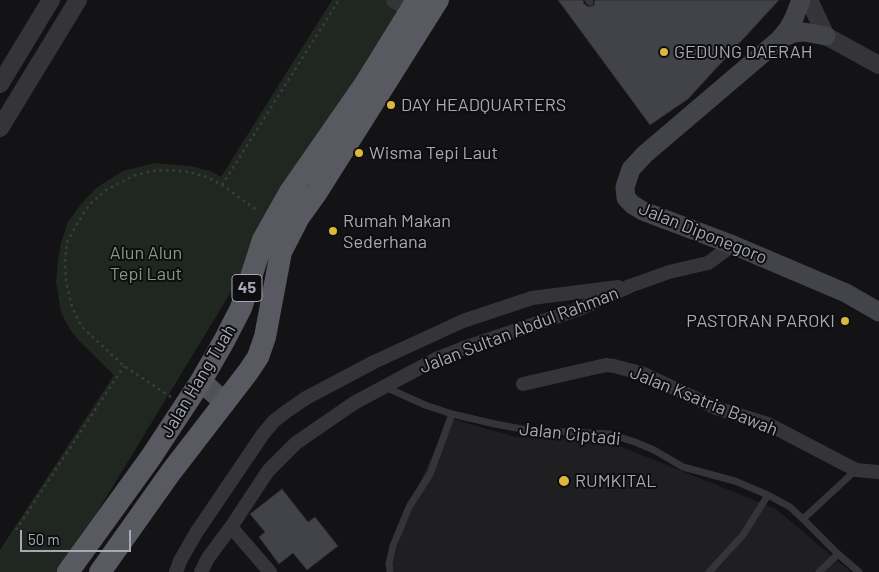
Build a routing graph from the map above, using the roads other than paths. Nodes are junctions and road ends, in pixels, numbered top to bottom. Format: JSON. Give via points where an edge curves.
{"nodes":[{"id":1,"x":51,"y":0,"type":"edge"},
{"id":2,"x":78,"y":0,"type":"edge"},
{"id":3,"x":438,"y":0,"type":"edge"},
{"id":4,"x":801,"y":0,"type":"edge"},
{"id":5,"x":809,"y":0,"type":"edge"},
{"id":6,"x":408,"y":3,"type":"edge"},
{"id":7,"x":826,"y":36,"type":"junction"},
{"id":8,"x":780,"y":39,"type":"junction"},
{"id":9,"x":879,"y":65,"type":"edge"},
{"id":10,"x":0,"y":84,"type":"edge"},
{"id":11,"x":0,"y":128,"type":"edge"},
{"id":12,"x":733,"y":245,"type":"junction"},
{"id":13,"x":633,"y":285,"type":"junction"},
{"id":14,"x":879,"y":312,"type":"edge"},
{"id":15,"x":201,"y":381,"type":"junction"},
{"id":16,"x":523,"y":384,"type":"dead end"},
{"id":17,"x":385,"y":387,"type":"junction"},
{"id":18,"x":225,"y":403,"type":"junction"},
{"id":19,"x":452,"y":414,"type":"junction"},
{"id":20,"x":856,"y":470,"type":"junction"},
{"id":21,"x":879,"y":472,"type":"edge"},
{"id":22,"x":768,"y":494,"type":"junction"},
{"id":23,"x":803,"y":519,"type":"junction"},
{"id":24,"x":231,"y":527,"type":"junction"},
{"id":25,"x":838,"y":554,"type":"junction"},
{"id":26,"x":68,"y":572,"type":"edge"},
{"id":27,"x":100,"y":572,"type":"edge"},
{"id":28,"x":176,"y":572,"type":"edge"},
{"id":29,"x":201,"y":572,"type":"edge"},
{"id":30,"x":270,"y":572,"type":"edge"},
{"id":31,"x":390,"y":572,"type":"edge"},
{"id":32,"x":709,"y":572,"type":"edge"},
{"id":33,"x":819,"y":572,"type":"edge"},
{"id":34,"x":859,"y":572,"type":"edge"}],
"edges":[{"from":1,"to":10,"type":"street"},
{"from":2,"to":11,"type":"street"},
{"from":3,"to":18,"type":"highway","name":"Jalan Hang Tuah","number":"45","via":[[294,226],[281,252],[265,337],[258,357]]},
{"from":4,"to":8,"type":"main road"},
{"from":5,"to":7,"type":"street"},
{"from":6,"to":15,"type":"highway","name":"Jalan Hang Tuah","number":"45","via":[[365,84],[290,192],[263,240],[241,308]]},
{"from":7,"to":8,"type":"main road","via":[[804,32]]},
{"from":7,"to":9,"type":"street"},
{"from":8,"to":12,"type":"main road","name":"Jalan Diponegoro","via":[[645,154],[631,169],[625,187],[626,198],[633,206]]},
{"from":12,"to":13,"type":"street","name":"Jalan Sultan Abdul Rahman","via":[[708,263]]},
{"from":12,"to":14,"type":"main road","name":"Jalan Diponegoro","via":[[846,293]]},
{"from":13,"to":17,"type":"street","name":"Jalan Sultan Abdul Rahman","via":[[578,309],[438,358]]},
{"from":13,"to":28,"type":"street","via":[[532,298],[464,321],[374,362],[306,398],[263,434],[196,533]]},
{"from":15,"to":18,"type":"main road"},
{"from":15,"to":26,"type":"highway","name":"Jalan Hang Tuah","number":"45"},
{"from":16,"to":20,"type":"street","name":"Jalan Ksatria Bawah","via":[[606,365],[614,366],[644,374],[716,408],[768,424]]},
{"from":17,"to":19,"type":"lane","name":"Jalan Ciptadi"},
{"from":17,"to":24,"type":"street","name":"Jalan Sultan Abdul Rahman","via":[[354,403],[296,443],[268,470]]},
{"from":18,"to":27,"type":"highway","name":"Jalan Hang Tuah","number":"45"},
{"from":19,"to":22,"type":"lane","name":"Jalan Ciptadi","via":[[533,432],[610,434],[654,450],[683,467]]},
{"from":19,"to":31,"type":"lane","via":[[430,474],[409,507],[393,546]]},
{"from":20,"to":21,"type":"street","name":"Jalan Ksatria Bawah"},
{"from":20,"to":23,"type":"lane"},
{"from":22,"to":23,"type":"lane","name":"Jalan Ciptadi"},
{"from":22,"to":32,"type":"lane","via":[[743,535]]},
{"from":23,"to":25,"type":"lane","name":"Jalan Ciptadi"},
{"from":24,"to":29,"type":"street","name":"Jalan Sultan Abdul Rahman"},
{"from":24,"to":30,"type":"street"},
{"from":25,"to":33,"type":"lane"},
{"from":25,"to":34,"type":"lane","name":"Jalan Ciptadi"}]}
